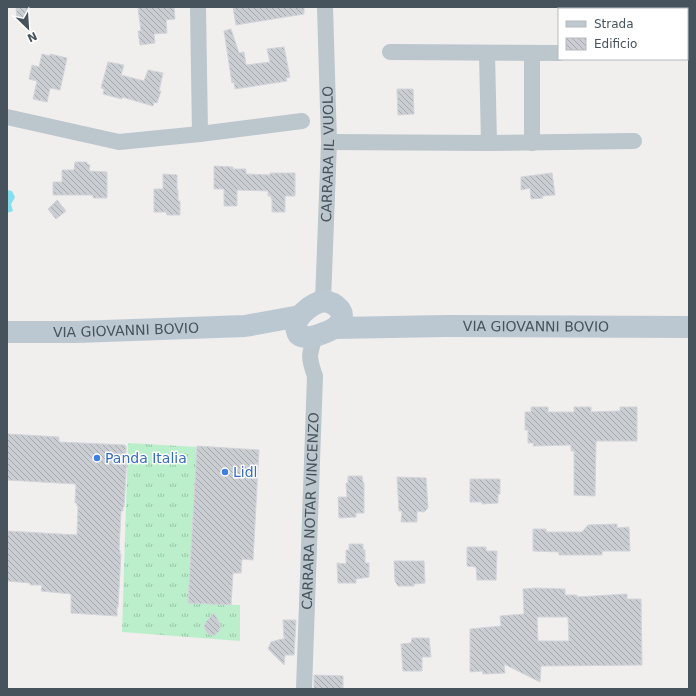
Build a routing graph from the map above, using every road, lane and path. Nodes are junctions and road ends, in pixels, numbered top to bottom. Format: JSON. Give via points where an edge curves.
{"nodes":[{"id":1,"x":198,"y":7,"type":"edge"},
{"id":2,"x":325,"y":7,"type":"edge"},
{"id":3,"x":390,"y":52,"type":"dead end"},
{"id":4,"x":487,"y":53,"type":"junction"},
{"id":5,"x":532,"y":53,"type":"junction"},
{"id":6,"x":558,"y":53,"type":"edge"},
{"id":7,"x":7,"y":117,"type":"edge"},
{"id":8,"x":302,"y":121,"type":"dead end"},
{"id":9,"x":200,"y":134,"type":"junction"},
{"id":10,"x":634,"y":141,"type":"dead end"},
{"id":11,"x":330,"y":142,"type":"junction"},
{"id":12,"x":489,"y":143,"type":"junction"},
{"id":13,"x":532,"y":143,"type":"junction"},
{"id":14,"x":318,"y":320,"type":"junction"},
{"id":15,"x":689,"y":327,"type":"edge"},
{"id":16,"x":7,"y":332,"type":"edge"},
{"id":17,"x":304,"y":689,"type":"edge"}],
"edges":[{"from":1,"to":9,"type":"street"},
{"from":2,"to":11,"type":"street","name":"CARRARA IL VUOLO"},
{"from":3,"to":4,"type":"street"},
{"from":4,"to":5,"type":"street"},
{"from":4,"to":12,"type":"street"},
{"from":5,"to":6,"type":"street"},
{"from":5,"to":13,"type":"street"},
{"from":7,"to":9,"type":"street","via":[[119,142]]},
{"from":8,"to":9,"type":"street"},
{"from":10,"to":13,"type":"street"},
{"from":11,"to":12,"type":"street"},
{"from":11,"to":14,"type":"street","name":"CARRARA IL VUOLO"},
{"from":12,"to":13,"type":"street"},
{"from":14,"to":15,"type":"main road","name":"VIA GIOVANNI BOVIO","via":[[384,327]]},
{"from":14,"to":16,"type":"main road","name":"VIA GIOVANNI BOVIO","via":[[245,326]]},
{"from":14,"to":17,"type":"street","name":"CARRARA NOTAR VINCENZO","via":[[309,352],[315,376]]}]}
